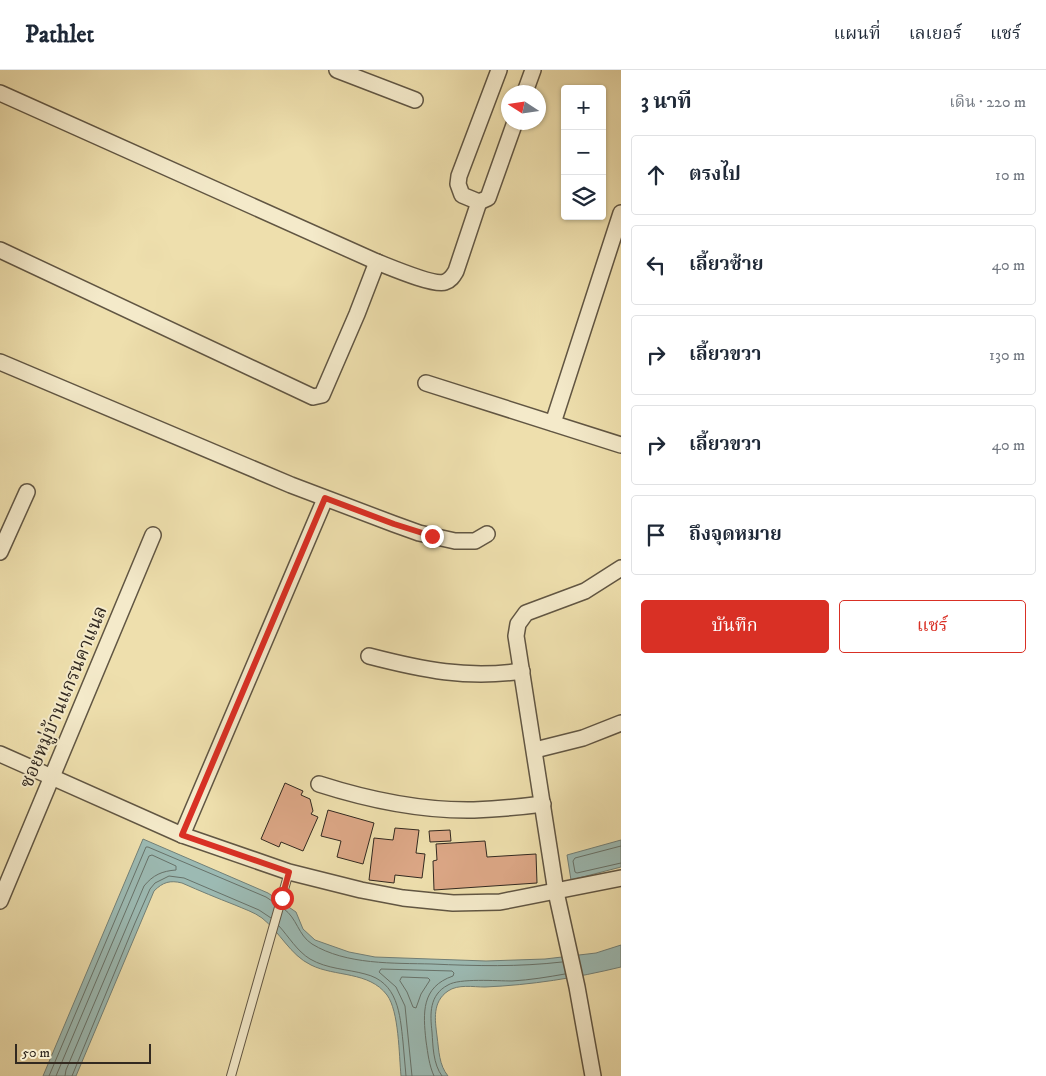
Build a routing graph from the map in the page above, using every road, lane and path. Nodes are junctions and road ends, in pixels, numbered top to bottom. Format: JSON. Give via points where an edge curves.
{"nodes":[{"id":1,"x":499,"y":70,"type":"edge"},
{"id":2,"x":533,"y":70,"type":"edge"},
{"id":3,"x":345,"y":71,"type":"edge"},
{"id":4,"x":528,"y":85,"type":"edge"},
{"id":5,"x":0,"y":93,"type":"edge"},
{"id":6,"x":415,"y":100,"type":"dead end"},
{"id":7,"x":512,"y":130,"type":"edge"},
{"id":8,"x":479,"y":202,"type":"junction"},
{"id":9,"x":621,"y":213,"type":"edge"},
{"id":10,"x":0,"y":250,"type":"edge"},
{"id":11,"x":377,"y":262,"type":"junction"},
{"id":12,"x":0,"y":362,"type":"edge"},
{"id":13,"x":426,"y":383,"type":"dead end"},
{"id":14,"x":553,"y":422,"type":"junction"},
{"id":15,"x":621,"y":445,"type":"edge"},
{"id":16,"x":27,"y":492,"type":"dead end"},
{"id":17,"x":325,"y":498,"type":"junction"},
{"id":18,"x":487,"y":534,"type":"dead end"},
{"id":19,"x":153,"y":535,"type":"dead end"},
{"id":20,"x":0,"y":552,"type":"edge"},
{"id":21,"x":621,"y":568,"type":"edge"},
{"id":22,"x":369,"y":656,"type":"dead end"},
{"id":23,"x":522,"y":671,"type":"junction"},
{"id":24,"x":621,"y":723,"type":"edge"},
{"id":25,"x":535,"y":750,"type":"junction"},
{"id":26,"x":0,"y":754,"type":"edge"},
{"id":27,"x":52,"y":777,"type":"junction"},
{"id":28,"x":319,"y":784,"type":"dead end"},
{"id":29,"x":543,"y":804,"type":"junction"},
{"id":30,"x":182,"y":835,"type":"junction"},
{"id":31,"x":289,"y":872,"type":"junction"},
{"id":32,"x":621,"y":878,"type":"edge"},
{"id":33,"x":556,"y":892,"type":"junction"},
{"id":34,"x":0,"y":901,"type":"edge"},
{"id":35,"x":231,"y":1076,"type":"edge"},
{"id":36,"x":593,"y":1076,"type":"edge"}],
"edges":[{"from":1,"to":8,"type":"street","via":[[458,184],[462,194]]},
{"from":2,"to":4,"type":"street"},
{"from":3,"to":6,"type":"street"},
{"from":5,"to":11,"type":"street"},
{"from":7,"to":8,"type":"street","via":[[490,194]]},
{"from":8,"to":11,"type":"street","via":[[456,271],[444,283],[432,282]]},
{"from":9,"to":14,"type":"street"},
{"from":10,"to":11,"type":"street","via":[[313,397],[322,395]]},
{"from":12,"to":17,"type":"street"},
{"from":13,"to":14,"type":"street"},
{"from":14,"to":15,"type":"street"},
{"from":16,"to":20,"type":"street"},
{"from":17,"to":18,"type":"street","via":[[432,536],[474,541]]},
{"from":17,"to":30,"type":"street"},
{"from":19,"to":27,"type":"street","name":"ซอยหมู่บ้านแกรนคาแนล"},
{"from":21,"to":23,"type":"street","via":[[585,591],[526,613],[518,624],[516,636]]},
{"from":22,"to":23,"type":"street","via":[[464,674],[494,675]]},
{"from":23,"to":25,"type":"street"},
{"from":24,"to":25,"type":"street","via":[[583,738]]},
{"from":25,"to":29,"type":"street"},
{"from":26,"to":27,"type":"street"},
{"from":27,"to":30,"type":"street"},
{"from":27,"to":34,"type":"street","name":"ซอยหมู่บ้านแกรนคาแนล"},
{"from":28,"to":29,"type":"street","via":[[402,805],[472,810]]},
{"from":29,"to":33,"type":"street"},
{"from":30,"to":31,"type":"street"},
{"from":31,"to":33,"type":"street","via":[[403,898],[453,903],[500,902]]},
{"from":31,"to":35,"type":"lane"},
{"from":32,"to":33,"type":"street"},
{"from":33,"to":36,"type":"street"}]}
